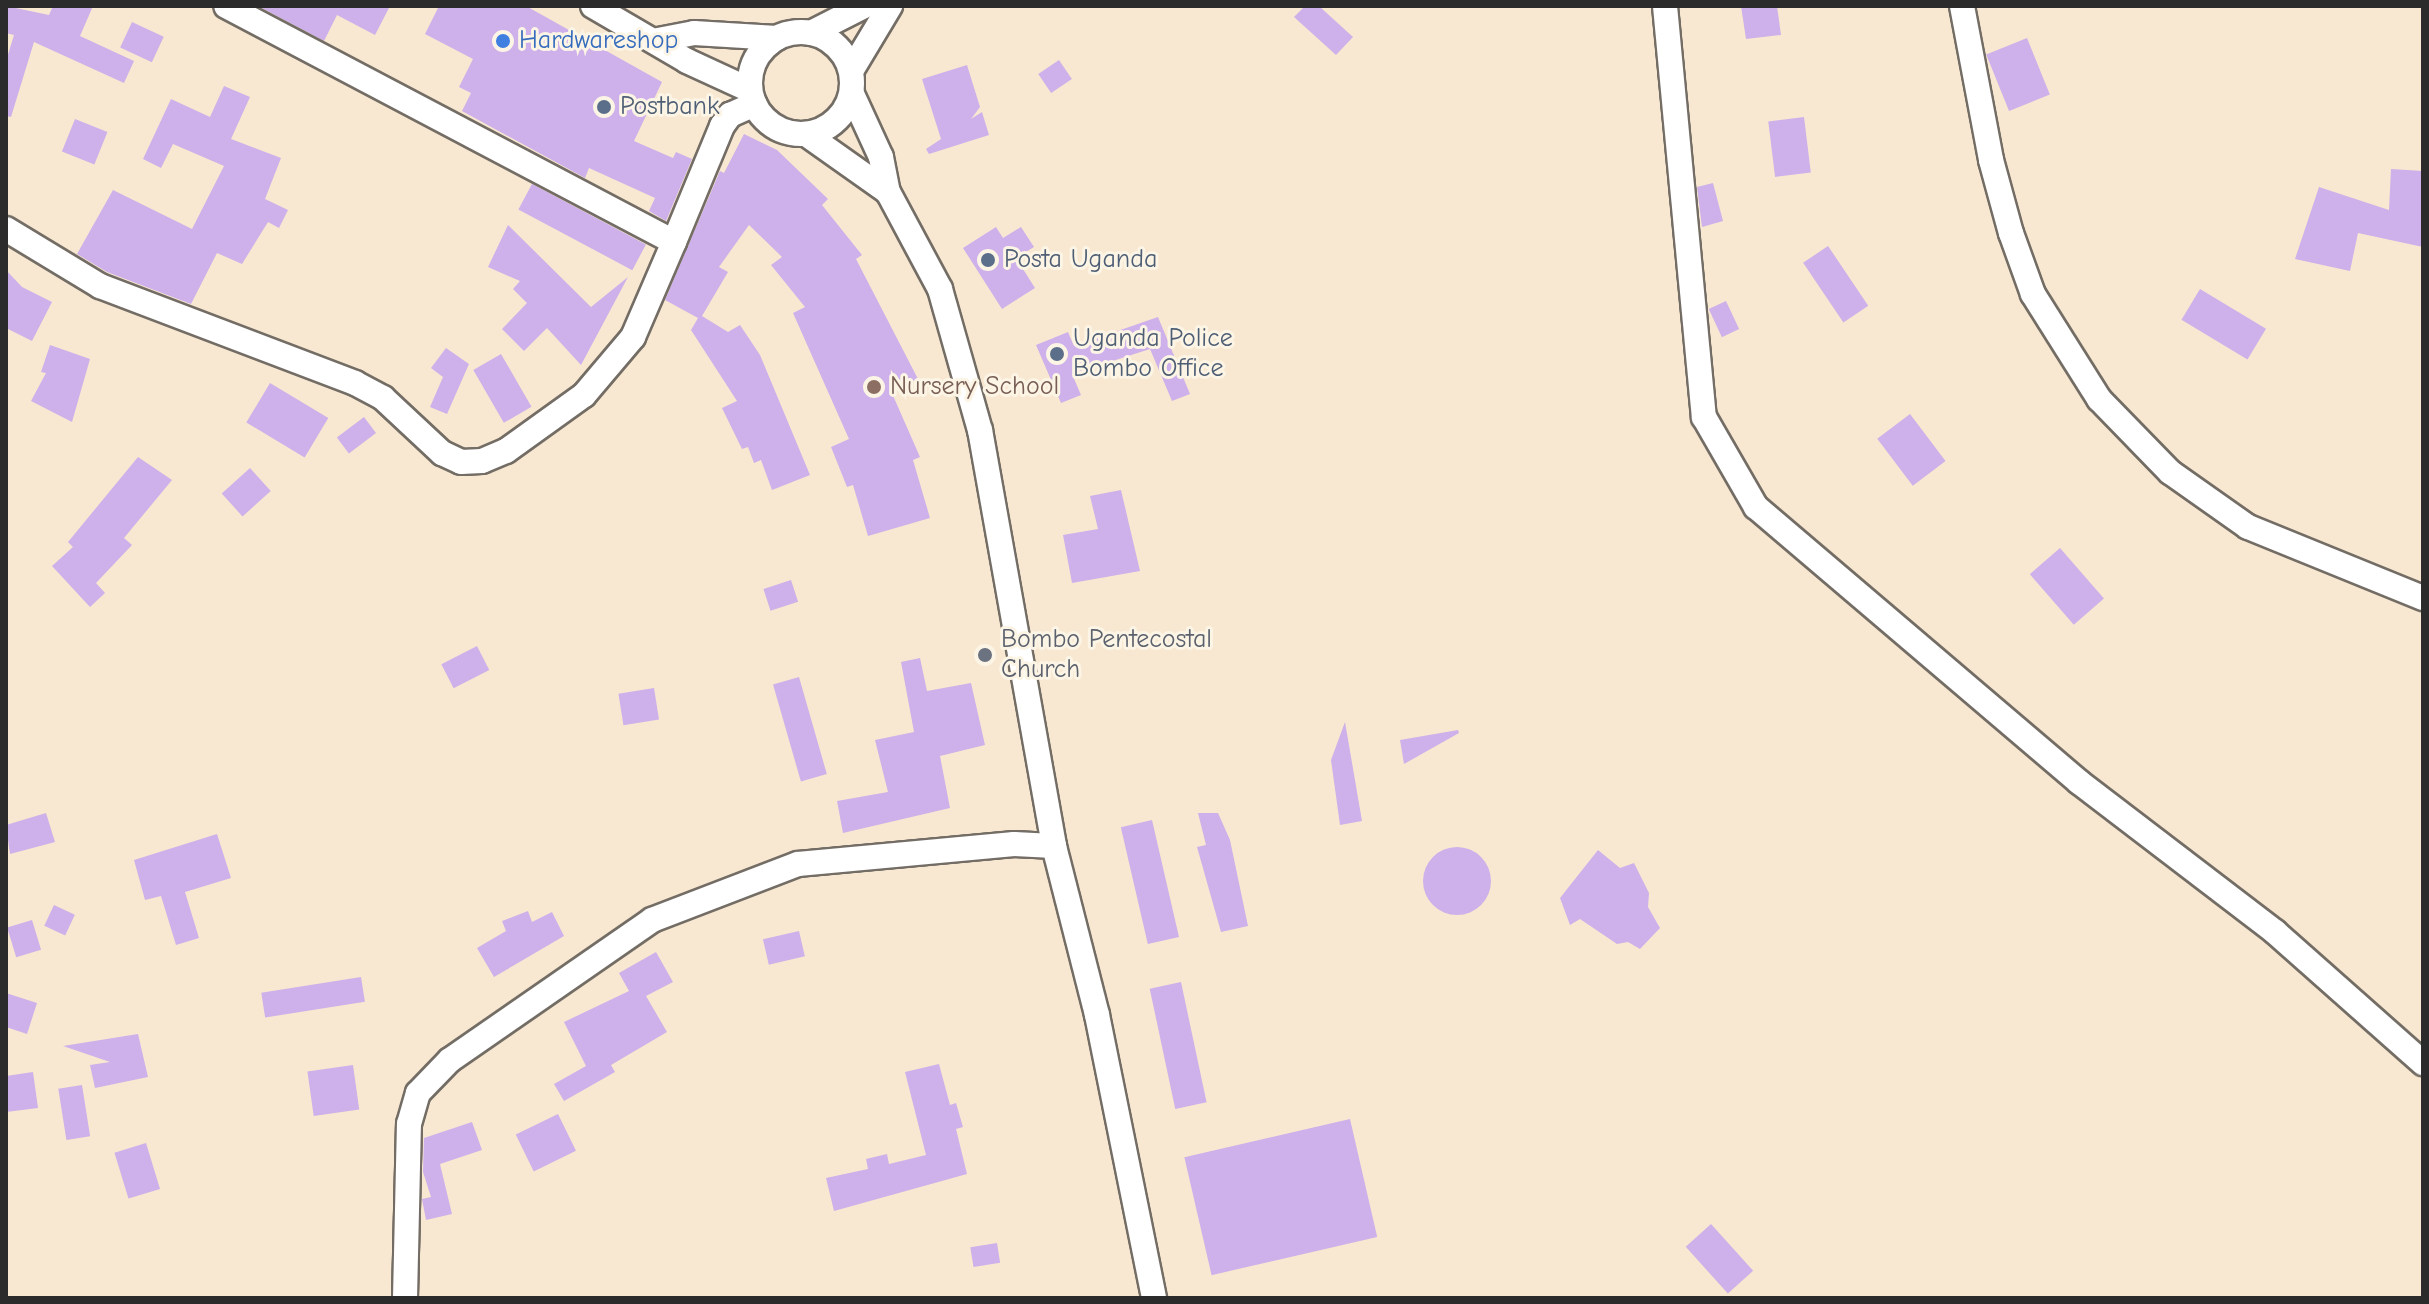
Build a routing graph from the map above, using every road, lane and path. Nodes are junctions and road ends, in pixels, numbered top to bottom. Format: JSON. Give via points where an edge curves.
{"nodes":[{"id":1,"x":226,"y":6,"type":"edge"},
{"id":2,"x":593,"y":6,"type":"edge"},
{"id":3,"x":864,"y":6,"type":"edge"},
{"id":4,"x":890,"y":6,"type":"edge"},
{"id":5,"x":1665,"y":6,"type":"edge"},
{"id":6,"x":1962,"y":6,"type":"edge"},
{"id":7,"x":811,"y":33,"type":"junction"},
{"id":8,"x":777,"y":38,"type":"junction"},
{"id":9,"x":658,"y":40,"type":"junction"},
{"id":10,"x":852,"y":82,"type":"junction"},
{"id":11,"x":753,"y":97,"type":"junction"},
{"id":12,"x":806,"y":134,"type":"junction"},
{"id":13,"x":888,"y":192,"type":"junction"},
{"id":14,"x":6,"y":229,"type":"edge"},
{"id":15,"x":674,"y":242,"type":"junction"},
{"id":16,"x":2423,"y":598,"type":"edge"},
{"id":17,"x":1054,"y":846,"type":"junction"},
{"id":18,"x":2423,"y":1063,"type":"edge"},
{"id":19,"x":405,"y":1298,"type":"edge"},
{"id":20,"x":1154,"y":1298,"type":"edge"}],
"edges":[{"from":1,"to":15,"type":"street"},
{"from":2,"to":9,"type":"street"},
{"from":3,"to":7,"type":"street"},
{"from":4,"to":10,"type":"street"},
{"from":5,"to":18,"type":"street","via":[[1704,417],[1756,507],[2079,782],[2275,932]]},
{"from":6,"to":16,"type":"street","via":[[1991,160],[2011,233],[2033,294],[2099,399],[2170,472],[2248,527]]},
{"from":7,"to":8,"type":"street"},
{"from":7,"to":10,"type":"street","via":[[829,40]]},
{"from":8,"to":9,"type":"street","via":[[694,33]]},
{"from":8,"to":11,"type":"street","via":[[756,60]]},
{"from":9,"to":11,"type":"street"},
{"from":10,"to":12,"type":"street","via":[[836,122]]},
{"from":10,"to":13,"type":"street","via":[[876,142]]},
{"from":11,"to":12,"type":"street","via":[[776,127]]},
{"from":11,"to":15,"type":"street","via":[[722,126]]},
{"from":12,"to":13,"type":"street"},
{"from":13,"to":17,"type":"street","via":[[940,289],[980,430]]},
{"from":14,"to":15,"type":"street","via":[[100,286],[355,383],[383,398],[442,453],[461,462],[482,461],[506,451],[584,395],[633,337]]},
{"from":17,"to":19,"type":"street","via":[[1014,844],[798,864],[744,882],[652,920],[450,1060],[418,1093],[409,1124]]},
{"from":17,"to":20,"type":"street","via":[[1097,1015]]}]}
